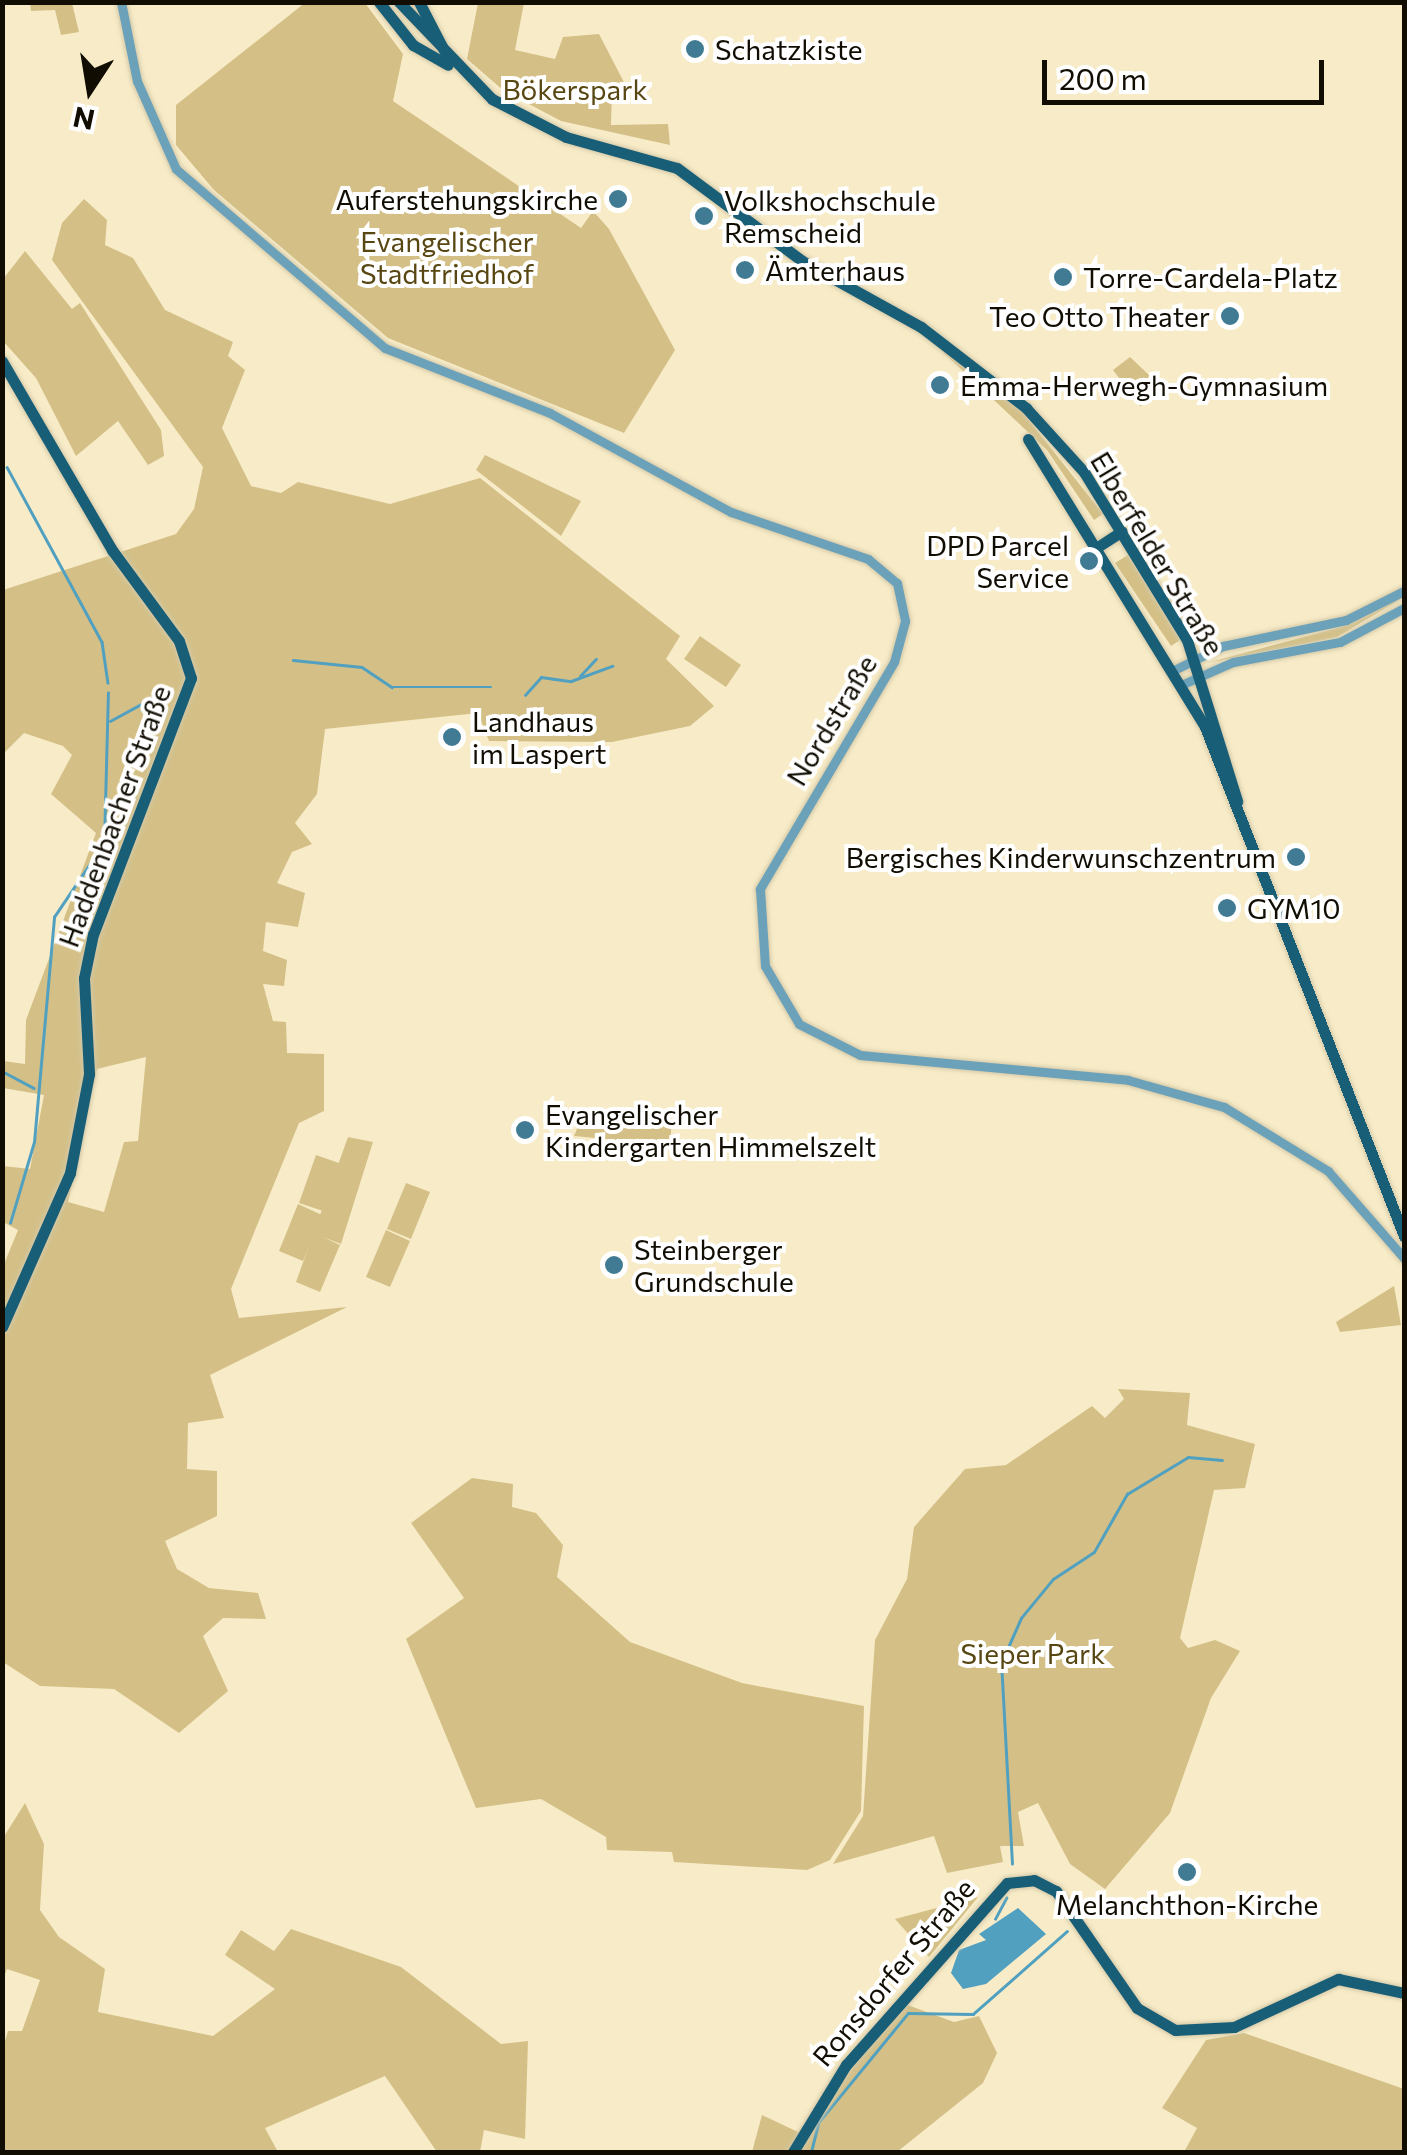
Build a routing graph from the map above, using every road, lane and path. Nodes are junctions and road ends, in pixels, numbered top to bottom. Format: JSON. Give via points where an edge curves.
{"nodes":[{"id":1,"x":121,"y":2,"type":"edge"},
{"id":2,"x":379,"y":2,"type":"edge"},
{"id":3,"x":399,"y":2,"type":"edge"},
{"id":4,"x":418,"y":2,"type":"edge"},
{"id":5,"x":452,"y":64,"type":"junction"},
{"id":6,"x":2,"y":361,"type":"edge"},
{"id":7,"x":1028,"y":439,"type":"dead end"},
{"id":8,"x":1122,"y":531,"type":"junction"},
{"id":9,"x":1099,"y":546,"type":"junction"},
{"id":10,"x":1404,"y":592,"type":"edge"},
{"id":11,"x":1404,"y":608,"type":"edge"},
{"id":12,"x":1194,"y":656,"type":"junction"},
{"id":13,"x":1174,"y":670,"type":"junction"},
{"id":14,"x":1202,"y":674,"type":"junction"},
{"id":15,"x":1181,"y":684,"type":"junction"},
{"id":16,"x":1236,"y":802,"type":"junction"},
{"id":17,"x":1404,"y":1236,"type":"edge"},
{"id":18,"x":1404,"y":1258,"type":"edge"},
{"id":19,"x":2,"y":1327,"type":"edge"},
{"id":20,"x":1404,"y":1993,"type":"edge"},
{"id":21,"x":793,"y":2152,"type":"edge"}],
"edges":[{"from":1,"to":18,"type":"street","name":"Nordstraße","via":[[146,110],[176,169],[385,348],[550,413],[731,512],[868,559],[897,584],[905,621],[894,662],[760,889],[765,966],[799,1024],[860,1055],[1128,1080],[1224,1107],[1328,1171]]},
{"from":2,"to":5,"type":"main road","via":[[413,45]]},
{"from":3,"to":5,"type":"main road"},
{"from":4,"to":5,"type":"main road"},
{"from":5,"to":8,"type":"main road","name":"Elberfelder Straße","via":[[541,127],[677,168],[802,261],[912,321],[1000,385],[1074,460]]},
{"from":6,"to":19,"type":"main road","name":"Haddenbacher Straße","via":[[112,550],[184,651],[191,678],[92,934],[84,978],[88,1074],[70,1174]]},
{"from":7,"to":9,"type":"main road","name":"Elberfelder Straße"},
{"from":8,"to":9,"type":"main road"},
{"from":8,"to":12,"type":"main road","name":"Elberfelder Straße"},
{"from":9,"to":13,"type":"main road","name":"Elberfelder Straße"},
{"from":10,"to":12,"type":"street","via":[[1346,620]]},
{"from":11,"to":14,"type":"street","via":[[1340,642]]},
{"from":12,"to":13,"type":"street"},
{"from":12,"to":14,"type":"main road","name":"Elberfelder Straße"},
{"from":13,"to":15,"type":"main road","name":"Elberfelder Straße"},
{"from":14,"to":15,"type":"street"},
{"from":14,"to":16,"type":"main road","name":"Elberfelder Straße"},
{"from":15,"to":16,"type":"main road","name":"Elberfelder Straße"},
{"from":16,"to":17,"type":"main road","name":"Elberfelder Straße"},
{"from":20,"to":21,"type":"main road","name":"Ronsdorfer Straße","via":[[1338,1979],[1234,2027],[1175,2030],[1138,2008],[1064,1898],[1019,1880],[991,1895],[846,2065]]}]}
